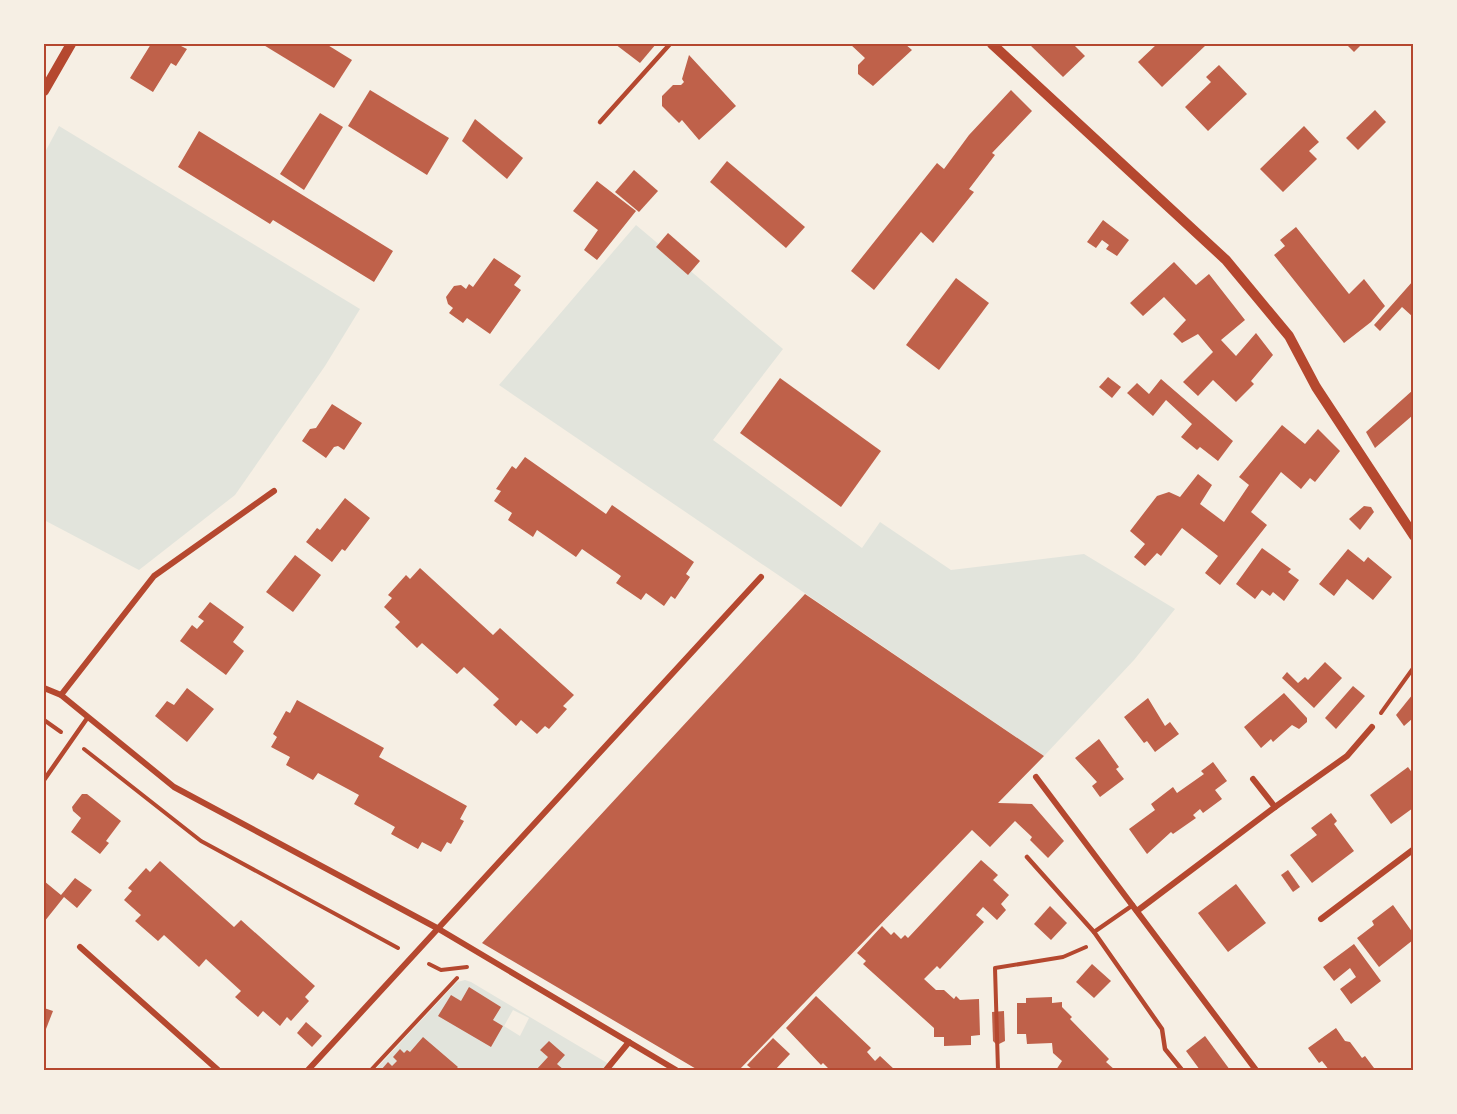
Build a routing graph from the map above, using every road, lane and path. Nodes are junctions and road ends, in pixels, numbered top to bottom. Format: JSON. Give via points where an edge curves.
{"nodes":[{"id":1,"x":70,"y":44,"type":"edge"},
{"id":2,"x":670,"y":44,"type":"edge"},
{"id":3,"x":992,"y":44,"type":"edge"},
{"id":4,"x":44,"y":91,"type":"edge"},
{"id":5,"x":600,"y":122,"type":"dead end"},
{"id":6,"x":274,"y":492,"type":"dead end"},
{"id":7,"x":1413,"y":536,"type":"edge"},
{"id":8,"x":761,"y":577,"type":"dead end"},
{"id":9,"x":1413,"y":667,"type":"edge"},
{"id":10,"x":44,"y":688,"type":"edge"},
{"id":11,"x":61,"y":695,"type":"junction"},
{"id":12,"x":88,"y":717,"type":"junction"},
{"id":13,"x":1372,"y":727,"type":"joint"},
{"id":14,"x":82,"y":748,"type":"dead end"},
{"id":15,"x":1036,"y":777,"type":"dead end"},
{"id":16,"x":1253,"y":779,"type":"dead end"},
{"id":17,"x":44,"y":780,"type":"edge"},
{"id":18,"x":1275,"y":807,"type":"junction"},
{"id":19,"x":1413,"y":849,"type":"edge"},
{"id":20,"x":1027,"y":857,"type":"dead end"},
{"id":21,"x":1135,"y":908,"type":"junction"},
{"id":22,"x":1321,"y":919,"type":"dead end"},
{"id":23,"x":437,"y":928,"type":"junction"},
{"id":24,"x":1095,"y":932,"type":"junction"},
{"id":25,"x":1100,"y":940,"type":"junction"},
{"id":26,"x":80,"y":947,"type":"dead end"},
{"id":27,"x":398,"y":947,"type":"dead end"},
{"id":28,"x":427,"y":963,"type":"dead end"},
{"id":29,"x":476,"y":972,"type":"dead end"},
{"id":30,"x":457,"y":978,"type":"dead end"},
{"id":31,"x":629,"y":1042,"type":"junction"},
{"id":32,"x":218,"y":1071,"type":"edge"},
{"id":33,"x":308,"y":1071,"type":"edge"},
{"id":34,"x":371,"y":1071,"type":"edge"},
{"id":35,"x":606,"y":1071,"type":"edge"},
{"id":36,"x":676,"y":1071,"type":"edge"},
{"id":37,"x":998,"y":1071,"type":"edge"},
{"id":38,"x":1182,"y":1071,"type":"edge"},
{"id":39,"x":1256,"y":1071,"type":"edge"}],
"edges":[{"from":1,"to":4,"type":"street"},
{"from":2,"to":5,"type":"lane"},
{"from":3,"to":7,"type":"street","via":[[1226,260],[1289,336],[1316,387]]},
{"from":6,"to":11,"type":"street","via":[[154,576]]},
{"from":8,"to":23,"type":"street"},
{"from":9,"to":13,"type":"path"},
{"from":10,"to":11,"type":"street"},
{"from":11,"to":12,"type":"street"},
{"from":12,"to":17,"type":"lane"},
{"from":12,"to":23,"type":"street","via":[[174,787]]},
{"from":13,"to":18,"type":"street","via":[[1347,756]]},
{"from":14,"to":27,"type":"path","via":[[201,841]]},
{"from":15,"to":21,"type":"street"},
{"from":16,"to":18,"type":"street"},
{"from":18,"to":21,"type":"street"},
{"from":19,"to":22,"type":"street"},
{"from":20,"to":24,"type":"lane"},
{"from":21,"to":24,"type":"lane"},
{"from":21,"to":39,"type":"street"},
{"from":23,"to":31,"type":"street"},
{"from":23,"to":33,"type":"street"},
{"from":24,"to":25,"type":"lane"},
{"from":25,"to":37,"type":"path","via":[[1063,957],[995,968]]},
{"from":25,"to":38,"type":"lane","via":[[1162,1029],[1165,1049]]},
{"from":26,"to":32,"type":"street"},
{"from":28,"to":29,"type":"path","via":[[441,970],[466,966]]},
{"from":30,"to":34,"type":"path"},
{"from":31,"to":35,"type":"street"},
{"from":31,"to":36,"type":"street"}]}
